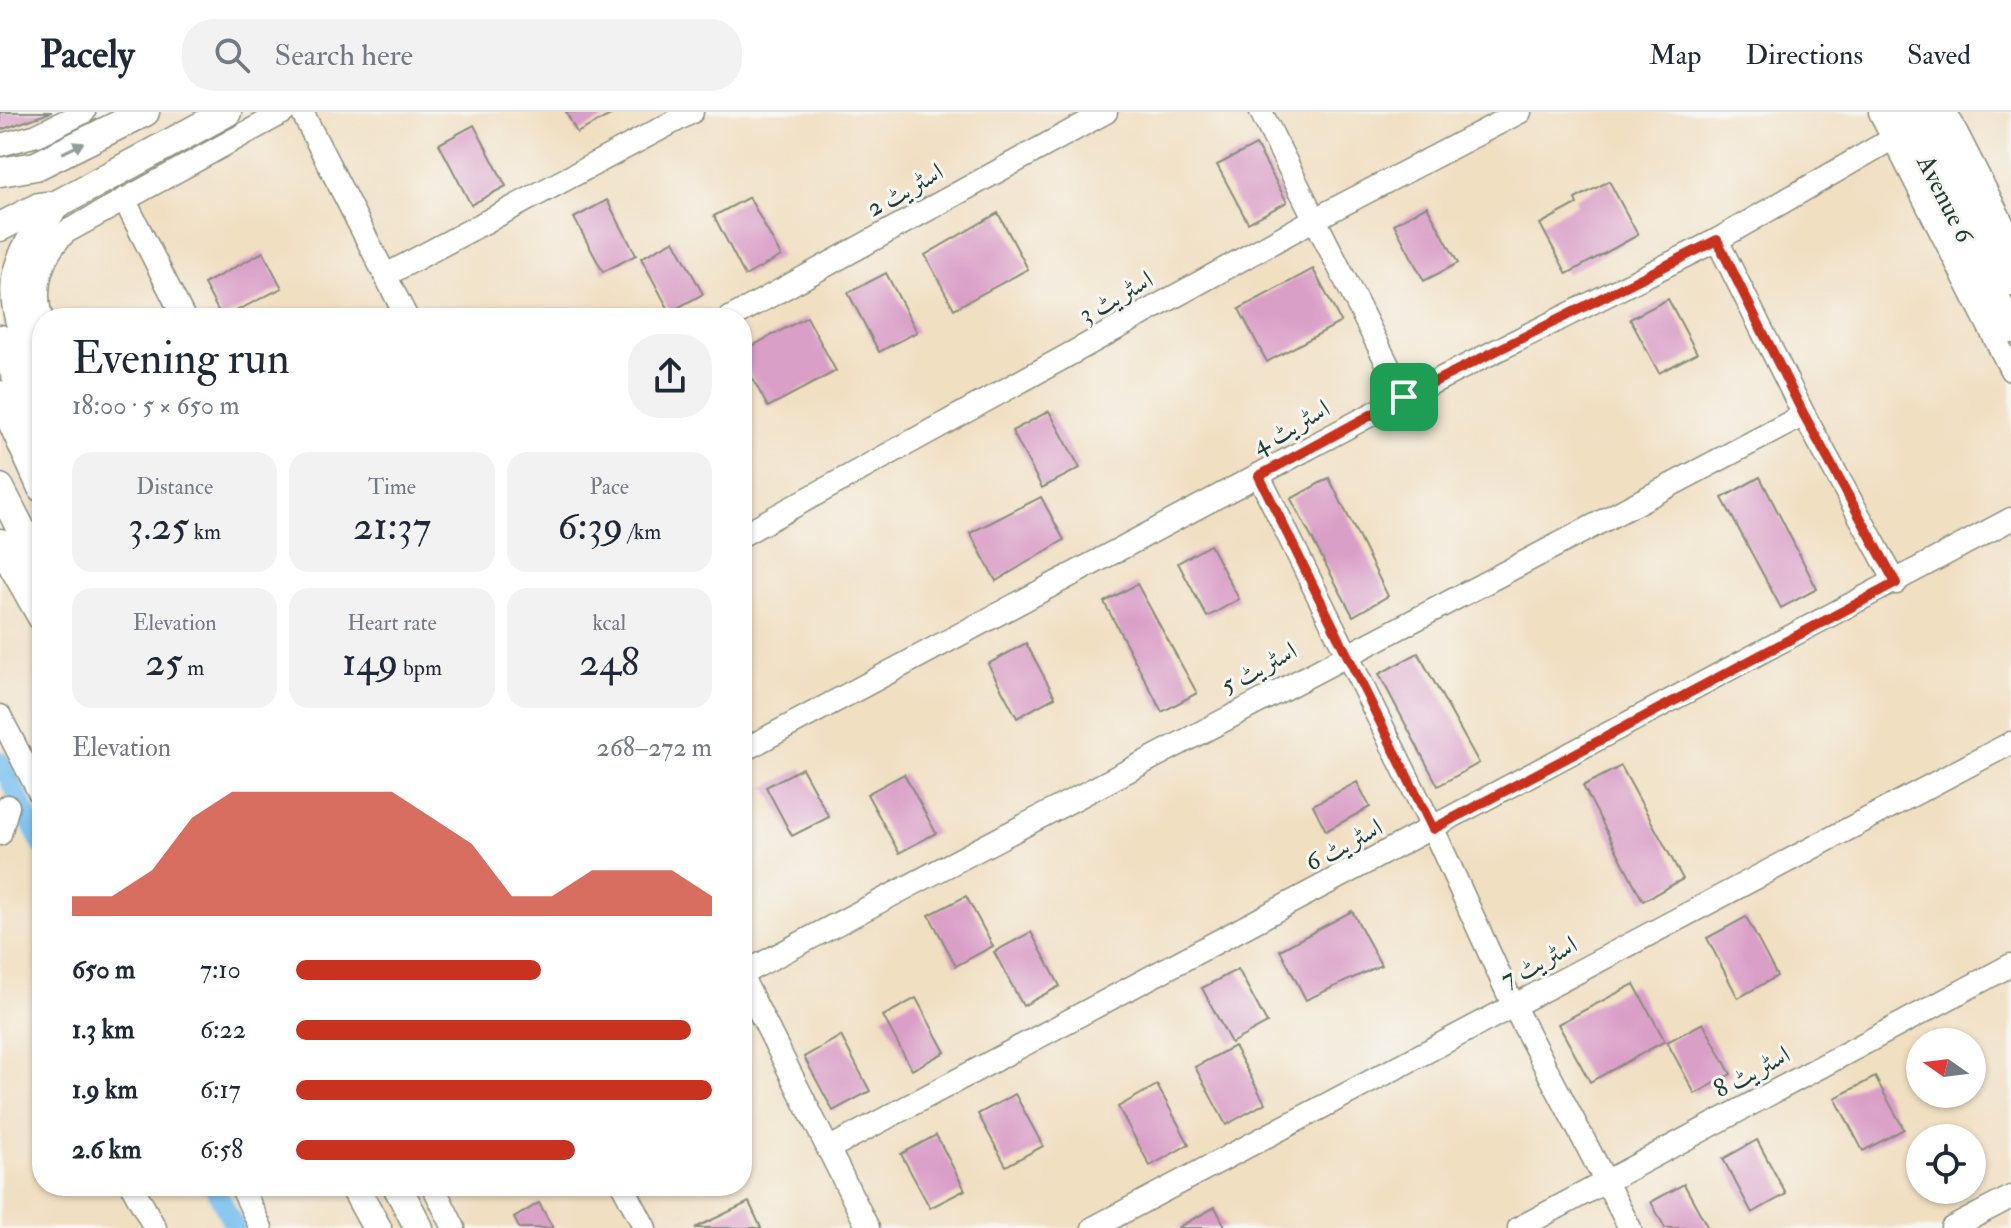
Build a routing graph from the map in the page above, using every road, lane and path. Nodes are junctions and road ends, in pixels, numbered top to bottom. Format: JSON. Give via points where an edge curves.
{"nodes":[{"id":1,"x":145,"y":112,"type":"edge"},
{"id":2,"x":227,"y":112,"type":"edge"},
{"id":3,"x":284,"y":112,"type":"edge"},
{"id":4,"x":302,"y":112,"type":"edge"},
{"id":5,"x":692,"y":112,"type":"edge"},
{"id":6,"x":1106,"y":112,"type":"edge"},
{"id":7,"x":1261,"y":112,"type":"edge"},
{"id":8,"x":1520,"y":112,"type":"edge"},
{"id":9,"x":1880,"y":112,"type":"edge"},
{"id":10,"x":79,"y":113,"type":"edge"},
{"id":11,"x":1919,"y":119,"type":"edge"},
{"id":12,"x":0,"y":145,"type":"edge"},
{"id":13,"x":184,"y":150,"type":"junction"},
{"id":14,"x":0,"y":172,"type":"edge"},
{"id":15,"x":124,"y":199,"type":"junction"},
{"id":16,"x":56,"y":205,"type":"junction"},
{"id":17,"x":1315,"y":219,"type":"junction"},
{"id":18,"x":0,"y":227,"type":"edge"},
{"id":19,"x":1717,"y":240,"type":"junction"},
{"id":20,"x":2011,"y":240,"type":"edge"},
{"id":21,"x":386,"y":275,"type":"junction"},
{"id":22,"x":2011,"y":282,"type":"edge"},
{"id":23,"x":40,"y":308,"type":"edge"},
{"id":24,"x":179,"y":308,"type":"edge"},
{"id":25,"x":402,"y":308,"type":"edge"},
{"id":26,"x":748,"y":308,"type":"edge"},
{"id":27,"x":2011,"y":329,"type":"edge"},
{"id":28,"x":0,"y":339,"type":"edge"},
{"id":29,"x":32,"y":355,"type":"edge"},
{"id":30,"x":2011,"y":370,"type":"edge"},
{"id":31,"x":0,"y":395,"type":"edge"},
{"id":32,"x":1404,"y":397,"type":"junction"},
{"id":33,"x":32,"y":411,"type":"edge"},
{"id":34,"x":1804,"y":415,"type":"junction"},
{"id":35,"x":32,"y":466,"type":"edge"},
{"id":36,"x":1259,"y":476,"type":"junction"},
{"id":37,"x":0,"y":488,"type":"edge"},
{"id":38,"x":2011,"y":519,"type":"edge"},
{"id":39,"x":752,"y":529,"type":"edge"},
{"id":40,"x":0,"y":543,"type":"edge"},
{"id":41,"x":32,"y":550,"type":"edge"},
{"id":42,"x":1896,"y":583,"type":"junction"},
{"id":43,"x":32,"y":599,"type":"edge"},
{"id":44,"x":1346,"y":653,"type":"junction"},
{"id":45,"x":0,"y":716,"type":"edge"},
{"id":46,"x":2011,"y":743,"type":"edge"},
{"id":47,"x":752,"y":746,"type":"edge"},
{"id":48,"x":32,"y":778,"type":"edge"},
{"id":49,"x":8,"y":806,"type":"dead end"},
{"id":50,"x":1433,"y":829,"type":"junction"},
{"id":51,"x":0,"y":834,"type":"edge"},
{"id":52,"x":2011,"y":965,"type":"edge"},
{"id":53,"x":752,"y":971,"type":"edge"},
{"id":54,"x":752,"y":996,"type":"edge"},
{"id":55,"x":1514,"y":1007,"type":"junction"},
{"id":56,"x":828,"y":1149,"type":"junction"},
{"id":57,"x":1606,"y":1181,"type":"junction"},
{"id":58,"x":137,"y":1196,"type":"edge"},
{"id":59,"x":246,"y":1196,"type":"edge"},
{"id":60,"x":359,"y":1196,"type":"edge"},
{"id":61,"x":402,"y":1196,"type":"edge"},
{"id":62,"x":438,"y":1196,"type":"edge"},
{"id":63,"x":628,"y":1196,"type":"edge"},
{"id":64,"x":2011,"y":1197,"type":"edge"},
{"id":65,"x":155,"y":1228,"type":"edge"},
{"id":66,"x":261,"y":1228,"type":"edge"},
{"id":67,"x":377,"y":1228,"type":"edge"},
{"id":68,"x":419,"y":1228,"type":"edge"},
{"id":69,"x":454,"y":1228,"type":"edge"},
{"id":70,"x":645,"y":1228,"type":"edge"},
{"id":71,"x":868,"y":1228,"type":"edge"},
{"id":72,"x":1093,"y":1228,"type":"edge"},
{"id":73,"x":1519,"y":1228,"type":"edge"},
{"id":74,"x":1630,"y":1228,"type":"edge"},
{"id":75,"x":1952,"y":1228,"type":"edge"}],
"edges":[{"from":14,"to":1,"type":"main road","one_way":true,"via":[[36,166]]},
{"from":2,"to":13,"type":"main road"},
{"from":3,"to":13,"type":"street"},
{"from":4,"to":21,"type":"street"},
{"from":5,"to":21,"type":"street"},
{"from":6,"to":26,"type":"street","name":"اسٹریٹ 2"},
{"from":7,"to":17,"type":"street"},
{"from":8,"to":17,"type":"street","name":"اسٹریٹ 3"},
{"from":9,"to":11,"type":"street"},
{"from":10,"to":12,"type":"street","via":[[37,135]]},
{"from":11,"to":19,"type":"street","name":"اسٹریٹ 4"},
{"from":11,"to":20,"type":"street"},
{"from":11,"to":22,"type":"main road","name":"Avenue 6"},
{"from":11,"to":27,"type":"main road","name":"Avenue 6"},
{"from":11,"to":30,"type":"street"},
{"from":13,"to":15,"type":"street"},
{"from":13,"to":16,"type":"main road"},
{"from":15,"to":23,"type":"street","via":[[56,241],[43,262]]},
{"from":15,"to":24,"type":"street"},
{"from":16,"to":18,"type":"main road","via":[[39,207]]},
{"from":16,"to":29,"type":"main road","via":[[28,241],[16,275],[17,318]]},
{"from":17,"to":32,"type":"street"},
{"from":17,"to":39,"type":"street","name":"اسٹریٹ 3"},
{"from":19,"to":32,"type":"street","name":"اسٹریٹ 4"},
{"from":19,"to":34,"type":"street"},
{"from":21,"to":25,"type":"street"},
{"from":28,"to":33,"type":"main road"},
{"from":31,"to":35,"type":"main road"},
{"from":32,"to":36,"type":"street","name":"اسٹریٹ 4"},
{"from":34,"to":42,"type":"street"},
{"from":34,"to":44,"type":"street","name":"اسٹریٹ 5"},
{"from":36,"to":44,"type":"street"},
{"from":36,"to":47,"type":"street","name":"اسٹریٹ 4"},
{"from":37,"to":41,"type":"main road"},
{"from":38,"to":42,"type":"street","name":"اسٹریٹ 6"},
{"from":40,"to":43,"type":"main road"},
{"from":42,"to":50,"type":"street","name":"اسٹریٹ 6"},
{"from":44,"to":50,"type":"street"},
{"from":44,"to":53,"type":"street","name":"اسٹریٹ 5"},
{"from":45,"to":48,"type":"street"},
{"from":46,"to":55,"type":"street","name":"اسٹریٹ 7"},
{"from":49,"to":51,"type":"street"},
{"from":50,"to":55,"type":"street"},
{"from":50,"to":56,"type":"street","name":"اسٹریٹ 6"},
{"from":52,"to":57,"type":"street","name":"اسٹریٹ 8"},
{"from":54,"to":56,"type":"street"},
{"from":55,"to":57,"type":"street"},
{"from":55,"to":72,"type":"street","name":"اسٹریٹ 7"},
{"from":56,"to":71,"type":"street"},
{"from":57,"to":73,"type":"street","name":"اسٹریٹ 8"},
{"from":57,"to":74,"type":"street"},
{"from":58,"to":65,"type":"street"},
{"from":59,"to":66,"type":"street"},
{"from":60,"to":67,"type":"main road"},
{"from":61,"to":68,"type":"main road"},
{"from":62,"to":69,"type":"street"},
{"from":63,"to":70,"type":"street"},
{"from":64,"to":75,"type":"street"}]}
